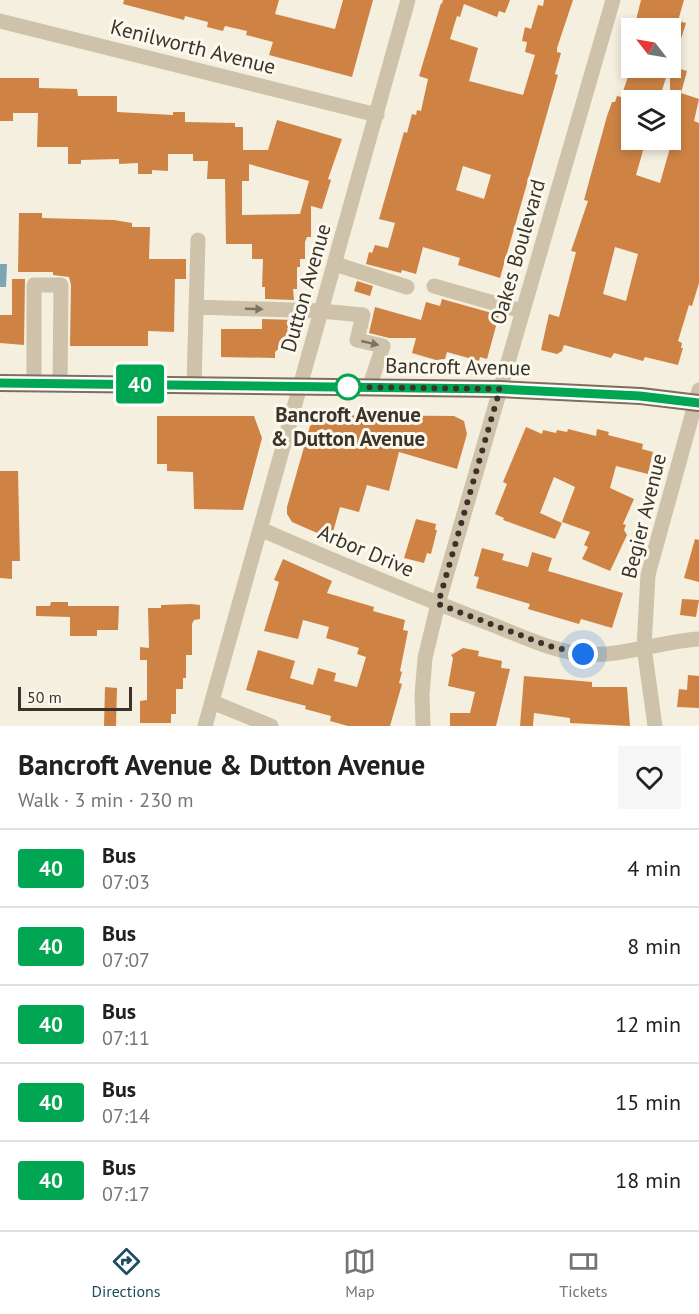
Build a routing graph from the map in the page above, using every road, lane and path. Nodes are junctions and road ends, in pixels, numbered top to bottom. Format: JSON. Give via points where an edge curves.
{"nodes":[{"id":1,"x":408,"y":0,"type":"edge"},
{"id":2,"x":613,"y":0,"type":"edge"},
{"id":3,"x":0,"y":21,"type":"edge"},
{"id":4,"x":376,"y":115,"type":"junction"},
{"id":5,"x":198,"y":240,"type":"dead end"},
{"id":6,"x":334,"y":264,"type":"junction"},
{"id":7,"x":434,"y":286,"type":"dead end"},
{"id":8,"x":407,"y":287,"type":"dead end"},
{"id":9,"x":196,"y":307,"type":"junction"},
{"id":10,"x":321,"y":311,"type":"junction"},
{"id":11,"x":522,"y":311,"type":"junction"},
{"id":12,"x":0,"y":383,"type":"edge"},
{"id":13,"x":34,"y":384,"type":"junction"},
{"id":14,"x":60,"y":384,"type":"junction"},
{"id":15,"x":194,"y":385,"type":"junction"},
{"id":16,"x":300,"y":386,"type":"junction"},
{"id":17,"x":369,"y":388,"type":"junction"},
{"id":18,"x":500,"y":389,"type":"junction"},
{"id":19,"x":698,"y":398,"type":"edge"},
{"id":20,"x":260,"y":529,"type":"junction"},
{"id":21,"x":438,"y":604,"type":"junction"},
{"id":22,"x":699,"y":639,"type":"edge"},
{"id":23,"x":644,"y":646,"type":"junction"},
{"id":24,"x":212,"y":702,"type":"junction"},
{"id":25,"x":205,"y":726,"type":"edge"},
{"id":26,"x":271,"y":726,"type":"edge"},
{"id":27,"x":423,"y":726,"type":"edge"},
{"id":28,"x":655,"y":726,"type":"edge"}],
"edges":[{"from":1,"to":4,"type":"street","name":"Dutton Avenue"},
{"from":2,"to":11,"type":"street","name":"Oakes Boulevard"},
{"from":3,"to":4,"type":"street","name":"Kenilworth Avenue"},
{"from":4,"to":6,"type":"street","name":"Dutton Avenue"},
{"from":5,"to":9,"type":"street"},
{"from":6,"to":8,"type":"street"},
{"from":6,"to":10,"type":"street","name":"Dutton Avenue"},
{"from":7,"to":11,"type":"street"},
{"from":9,"to":10,"type":"street","one_way":true},
{"from":9,"to":15,"type":"street"},
{"from":10,"to":16,"type":"street","name":"Dutton Avenue"},
{"from":10,"to":17,"type":"street","one_way":true,"via":[[363,315],[357,340],[383,346]]},
{"from":11,"to":18,"type":"street","name":"Oakes Boulevard"},
{"from":12,"to":13,"type":"main road","name":"Bancroft Avenue"},
{"from":13,"to":14,"type":"main road","name":"Bancroft Avenue"},
{"from":13,"to":14,"type":"street","via":[[34,285],[61,285]]},
{"from":14,"to":15,"type":"main road","name":"Bancroft Avenue"},
{"from":15,"to":16,"type":"main road","name":"Bancroft Avenue"},
{"from":16,"to":17,"type":"main road","name":"Bancroft Avenue"},
{"from":16,"to":20,"type":"street","name":"Dutton Avenue"},
{"from":17,"to":18,"type":"main road","name":"Bancroft Avenue"},
{"from":18,"to":19,"type":"main road","name":"Bancroft Avenue"},
{"from":18,"to":21,"type":"street","name":"Oakes Boulevard"},
{"from":19,"to":23,"type":"street","name":"Begier Avenue","via":[[648,575]]},
{"from":20,"to":21,"type":"street","name":"Arbor Drive"},
{"from":20,"to":24,"type":"street","name":"Dutton Avenue"},
{"from":21,"to":23,"type":"street","name":"Arbor Drive","via":[[549,646],[583,654]]},
{"from":21,"to":27,"type":"street","name":"Oakes Boulevard","via":[[425,658]]},
{"from":22,"to":23,"type":"street","name":"Arbor Drive"},
{"from":23,"to":28,"type":"street","name":"Begier Avenue"},
{"from":24,"to":25,"type":"street","name":"Dutton Avenue"},
{"from":24,"to":26,"type":"street"}]}
